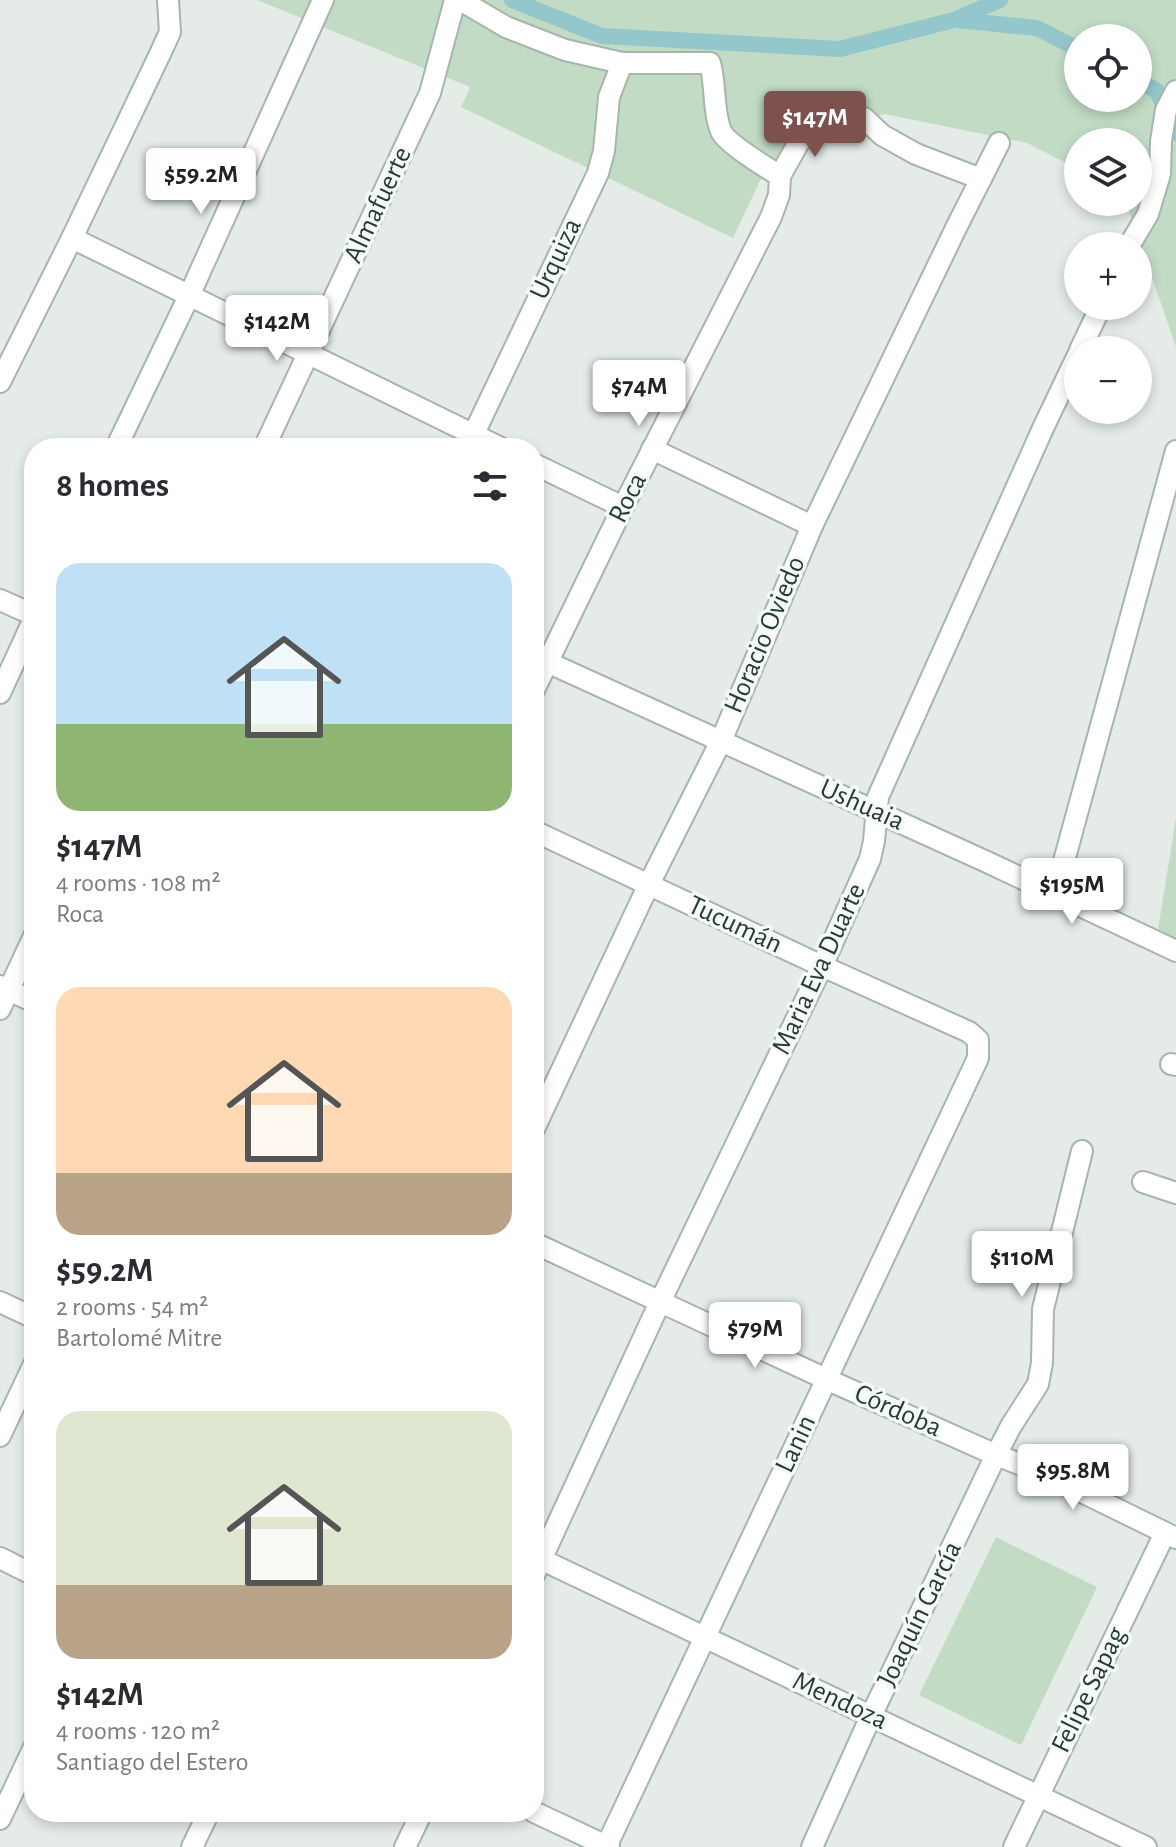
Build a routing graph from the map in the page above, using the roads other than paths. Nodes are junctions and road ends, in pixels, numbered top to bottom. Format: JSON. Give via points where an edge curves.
{"nodes":[{"id":1,"x":168,"y":0,"type":"edge"},
{"id":2,"x":323,"y":0,"type":"edge"},
{"id":3,"x":458,"y":0,"type":"edge"},
{"id":4,"x":622,"y":63,"type":"junction"},
{"id":5,"x":1176,"y":91,"type":"edge"},
{"id":6,"x":999,"y":143,"type":"dead end"},
{"id":7,"x":780,"y":176,"type":"junction"},
{"id":8,"x":981,"y":179,"type":"junction"},
{"id":9,"x":1137,"y":232,"type":"edge"},
{"id":10,"x":72,"y":238,"type":"junction"},
{"id":11,"x":189,"y":296,"type":"junction"},
{"id":12,"x":309,"y":355,"type":"junction"},
{"id":13,"x":0,"y":382,"type":"edge"},
{"id":14,"x":1064,"y":385,"type":"edge"},
{"id":15,"x":121,"y":438,"type":"edge"},
{"id":16,"x":269,"y":438,"type":"edge"},
{"id":17,"x":464,"y":438,"type":"edge"},
{"id":18,"x":471,"y":438,"type":"edge"},
{"id":19,"x":652,"y":449,"type":"junction"},
{"id":20,"x":1176,"y":451,"type":"edge"},
{"id":21,"x":544,"y":469,"type":"edge"},
{"id":22,"x":623,"y":507,"type":"junction"},
{"id":23,"x":812,"y":526,"type":"junction"},
{"id":24,"x":0,"y":600,"type":"edge"},
{"id":25,"x":24,"y":612,"type":"edge"},
{"id":26,"x":24,"y":639,"type":"edge"},
{"id":27,"x":547,"y":662,"type":"junction"},
{"id":28,"x":544,"y":668,"type":"edge"},
{"id":29,"x":0,"y":693,"type":"edge"},
{"id":30,"x":721,"y":741,"type":"junction"},
{"id":31,"x":875,"y":811,"type":"junction"},
{"id":32,"x":544,"y":836,"type":"edge"},
{"id":33,"x":649,"y":884,"type":"junction"},
{"id":34,"x":1055,"y":894,"type":"junction"},
{"id":35,"x":1176,"y":951,"type":"edge"},
{"id":36,"x":24,"y":955,"type":"edge"},
{"id":37,"x":822,"y":966,"type":"junction"},
{"id":38,"x":3,"y":995,"type":"edge"},
{"id":39,"x":24,"y":1000,"type":"edge"},
{"id":40,"x":978,"y":1040,"type":"joint"},
{"id":41,"x":544,"y":1108,"type":"edge"},
{"id":42,"x":1082,"y":1151,"type":"dead end"},
{"id":43,"x":1143,"y":1182,"type":"dead end"},
{"id":44,"x":1176,"y":1193,"type":"edge"},
{"id":45,"x":544,"y":1248,"type":"edge"},
{"id":46,"x":0,"y":1302,"type":"edge"},
{"id":47,"x":660,"y":1302,"type":"junction"},
{"id":48,"x":24,"y":1313,"type":"edge"},
{"id":49,"x":826,"y":1379,"type":"junction"},
{"id":50,"x":24,"y":1385,"type":"edge"},
{"id":51,"x":0,"y":1436,"type":"edge"},
{"id":52,"x":996,"y":1455,"type":"junction"},
{"id":53,"x":1171,"y":1535,"type":"edge"},
{"id":54,"x":544,"y":1546,"type":"edge"},
{"id":55,"x":0,"y":1558,"type":"edge"},
{"id":56,"x":544,"y":1567,"type":"edge"},
{"id":57,"x":24,"y":1570,"type":"edge"},
{"id":58,"x":706,"y":1638,"type":"junction"},
{"id":59,"x":871,"y":1716,"type":"junction"},
{"id":60,"x":24,"y":1768,"type":"edge"},
{"id":61,"x":1037,"y":1795,"type":"junction"},
{"id":62,"x":544,"y":1817,"type":"edge"},
{"id":63,"x":0,"y":1819,"type":"edge"},
{"id":64,"x":204,"y":1822,"type":"edge"},
{"id":65,"x":417,"y":1822,"type":"edge"},
{"id":66,"x":192,"y":1847,"type":"edge"},
{"id":67,"x":405,"y":1847,"type":"edge"},
{"id":68,"x":607,"y":1847,"type":"edge"},
{"id":69,"x":812,"y":1847,"type":"edge"},
{"id":70,"x":1014,"y":1847,"type":"edge"},
{"id":71,"x":1146,"y":1847,"type":"edge"}],
"edges":[{"from":1,"to":10,"type":"street","via":[[170,32]]},
{"from":2,"to":11,"type":"street"},
{"from":3,"to":4,"type":"street","via":[[506,27],[565,50]]},
{"from":3,"to":12,"type":"street","name":"Almafuerte","via":[[430,93]]},
{"from":4,"to":7,"type":"street","via":[[710,63],[722,134]]},
{"from":4,"to":18,"type":"street","name":"Urquiza","via":[[609,97],[598,173]]},
{"from":5,"to":9,"type":"street","via":[[1166,110],[1160,174]]},
{"from":6,"to":8,"type":"street","name":"Horacio Oviedo"},
{"from":7,"to":8,"type":"street","name":"Roca","via":[[818,118],[840,116],[864,118],[916,154]]},
{"from":7,"to":19,"type":"street","name":"Roca","via":[[771,217]]},
{"from":8,"to":23,"type":"street","name":"Horacio Oviedo"},
{"from":10,"to":11,"type":"street"},
{"from":10,"to":13,"type":"street"},
{"from":11,"to":12,"type":"street"},
{"from":11,"to":15,"type":"street"},
{"from":12,"to":16,"type":"street","name":"Almafuerte"},
{"from":12,"to":17,"type":"street"},
{"from":14,"to":31,"type":"street","name":"Maria Eva Duarte"},
{"from":19,"to":22,"type":"street","name":"Roca"},
{"from":19,"to":23,"type":"street"},
{"from":20,"to":34,"type":"street"},
{"from":21,"to":22,"type":"street"},
{"from":22,"to":27,"type":"street","name":"Roca"},
{"from":23,"to":30,"type":"street","name":"Horacio Oviedo"},
{"from":24,"to":25,"type":"street"},
{"from":26,"to":29,"type":"street"},
{"from":27,"to":28,"type":"street","name":"Roca"},
{"from":27,"to":30,"type":"street","name":"Ushuaia"},
{"from":30,"to":31,"type":"street","name":"Ushuaia"},
{"from":30,"to":33,"type":"street","name":"Horacio Oviedo"},
{"from":31,"to":34,"type":"street","name":"Ushuaia"},
{"from":31,"to":37,"type":"street","name":"Maria Eva Duarte","via":[[870,859]]},
{"from":32,"to":33,"type":"street","name":"Tucumán"},
{"from":33,"to":37,"type":"street","name":"Tucumán"},
{"from":33,"to":41,"type":"street","name":"Horacio Oviedo"},
{"from":34,"to":35,"type":"street","name":"Ushuaia"},
{"from":36,"to":38,"type":"street"},
{"from":37,"to":40,"type":"street","name":"Tucumán"},
{"from":37,"to":47,"type":"street","name":"Maria Eva Duarte"},
{"from":38,"to":39,"type":"street"},
{"from":40,"to":49,"type":"street","name":"Lanin","via":[[978,1058]]},
{"from":42,"to":52,"type":"street","name":"Joaquín García","via":[[1043,1309],[1038,1384]]},
{"from":43,"to":44,"type":"street"},
{"from":45,"to":47,"type":"street","name":"Córdoba"},
{"from":46,"to":48,"type":"street"},
{"from":47,"to":49,"type":"street","name":"Córdoba"},
{"from":47,"to":54,"type":"street","name":"Maria Eva Duarte"},
{"from":49,"to":52,"type":"street","name":"Córdoba"},
{"from":49,"to":58,"type":"street","name":"Lanin"},
{"from":50,"to":51,"type":"street"},
{"from":52,"to":53,"type":"street","name":"Córdoba"},
{"from":52,"to":59,"type":"street","name":"Joaquín García"},
{"from":53,"to":61,"type":"street","name":"Felipe Sapag"},
{"from":55,"to":57,"type":"street"},
{"from":56,"to":58,"type":"street","name":"Mendoza"},
{"from":58,"to":59,"type":"street","name":"Mendoza"},
{"from":58,"to":68,"type":"street","name":"Lanin"},
{"from":59,"to":61,"type":"street","name":"Mendoza"},
{"from":59,"to":69,"type":"street","name":"Joaquín García"},
{"from":60,"to":63,"type":"street"},
{"from":61,"to":70,"type":"street","name":"Felipe Sapag"},
{"from":61,"to":71,"type":"street","name":"Mendoza"},
{"from":62,"to":68,"type":"street"},
{"from":64,"to":66,"type":"street"},
{"from":65,"to":67,"type":"street"}]}
